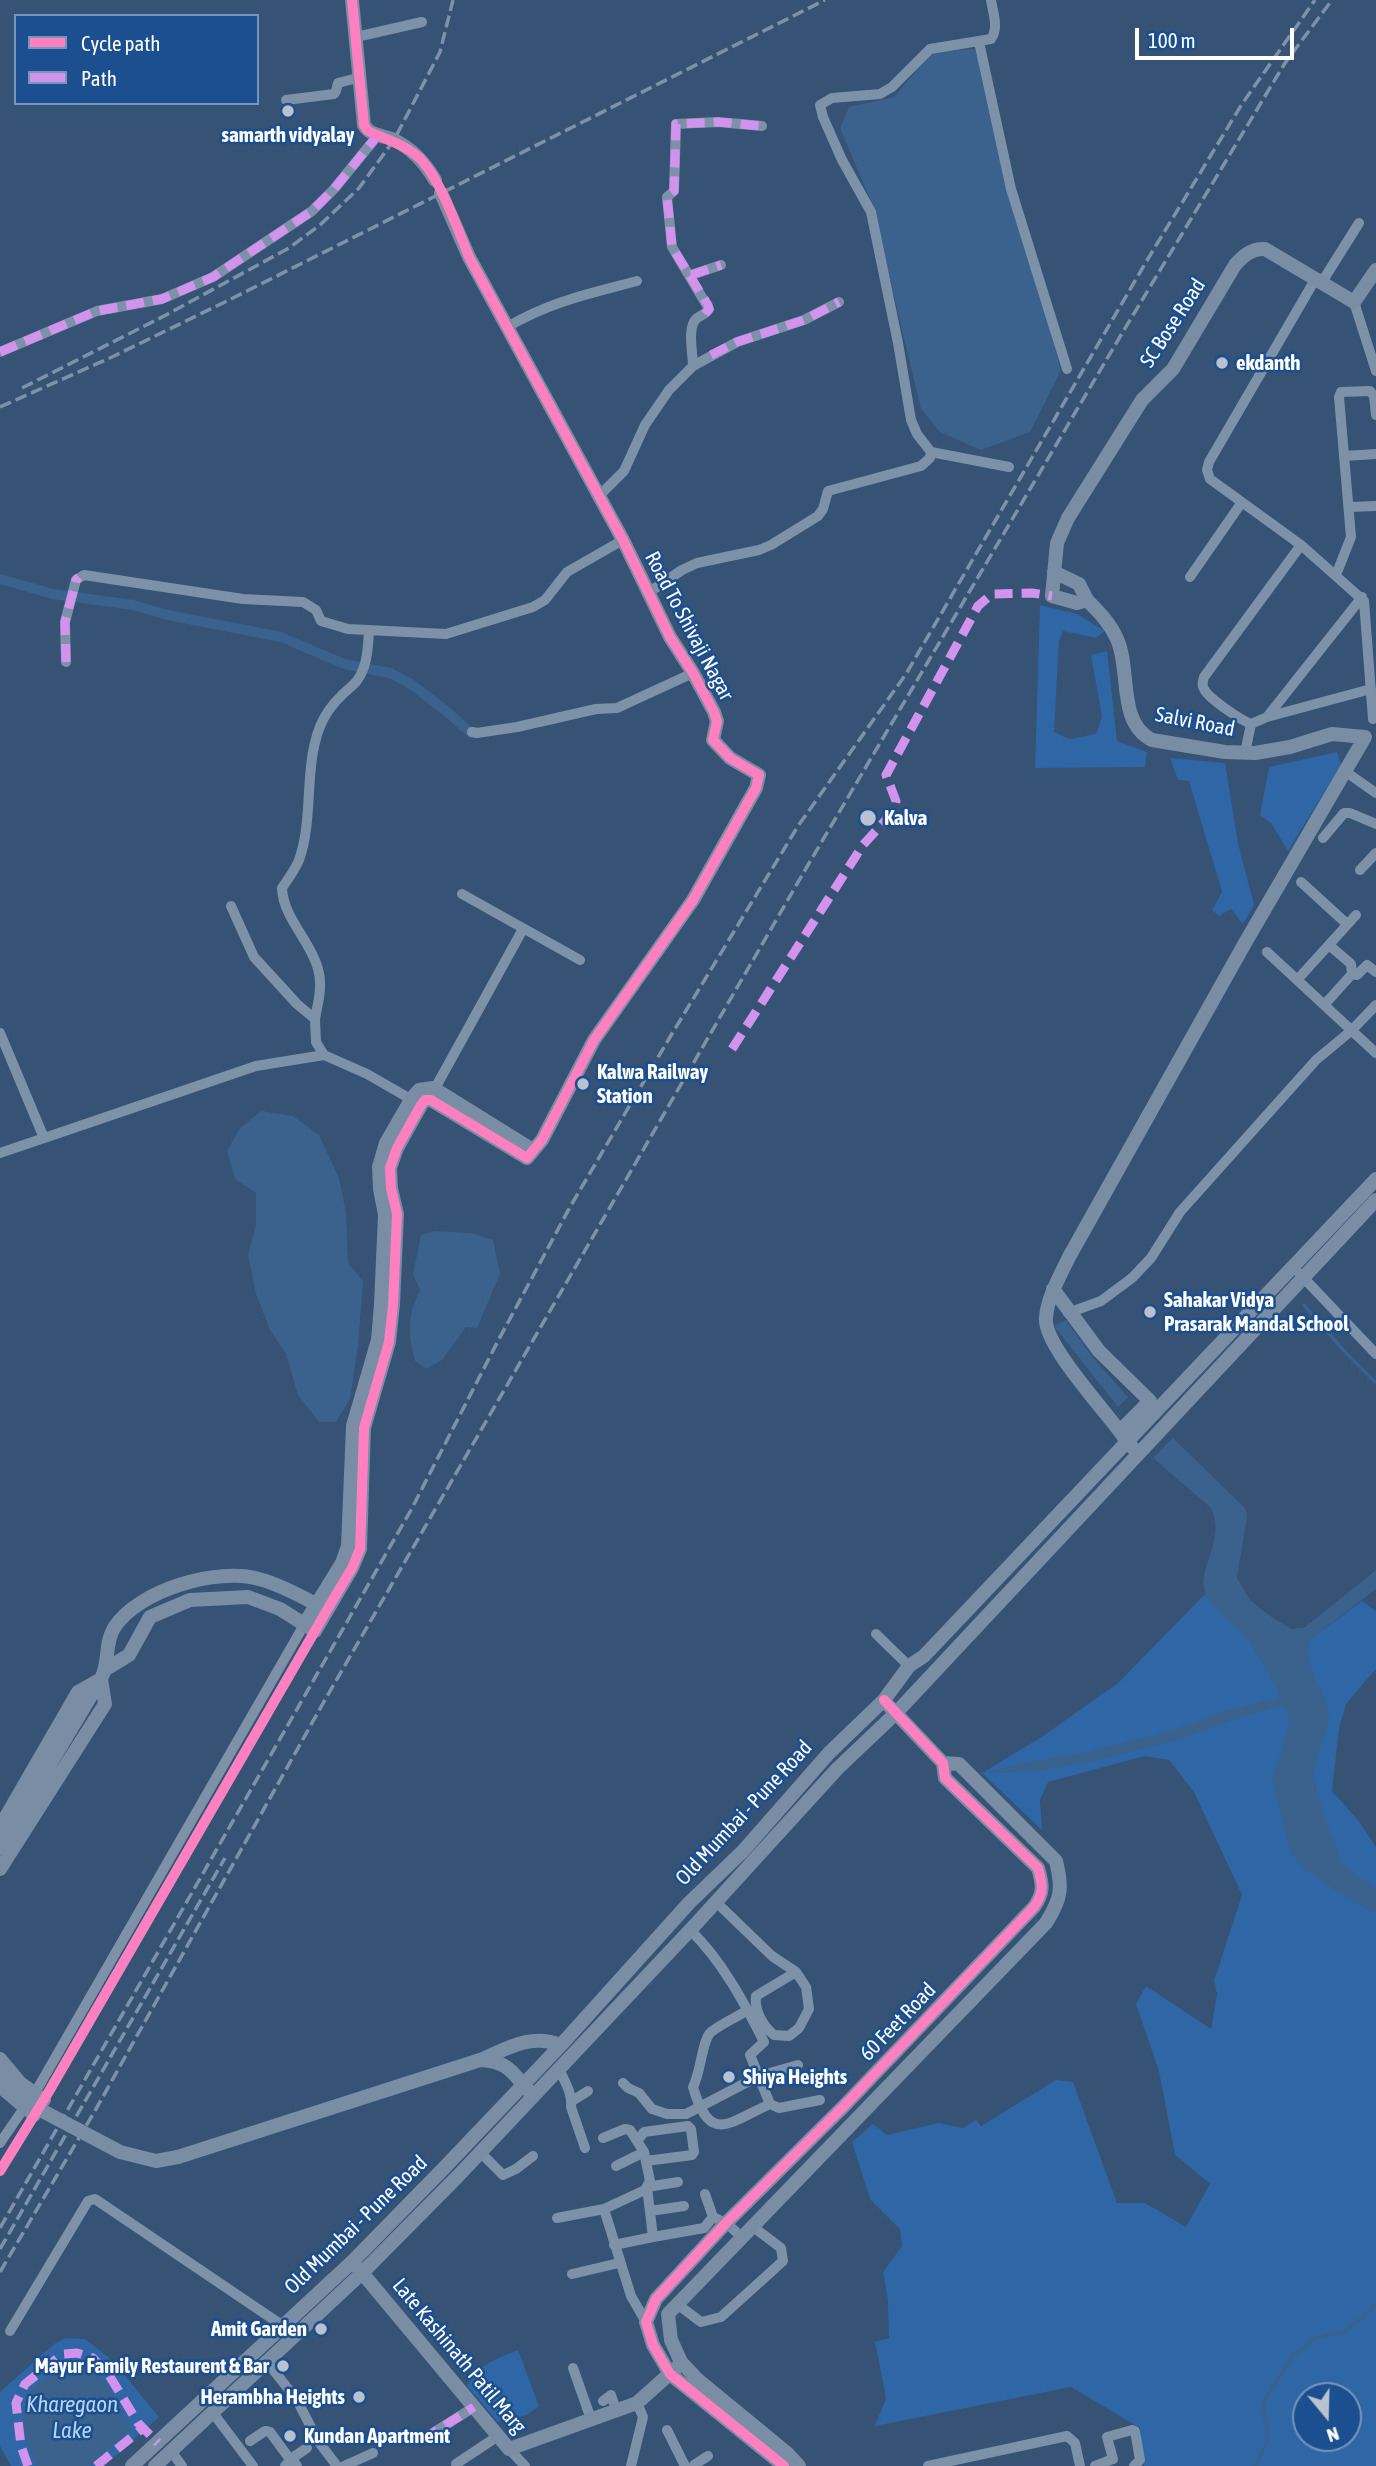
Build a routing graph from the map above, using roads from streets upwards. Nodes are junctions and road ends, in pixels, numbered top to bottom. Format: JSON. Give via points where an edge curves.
{"nodes":[{"id":1,"x":352,"y":0,"type":"edge"},
{"id":2,"x":991,"y":0,"type":"edge"},
{"id":3,"x":422,"y":22,"type":"dead end"},
{"id":4,"x":356,"y":37,"type":"junction"},
{"id":5,"x":979,"y":42,"type":"junction"},
{"id":6,"x":361,"y":76,"type":"junction"},
{"id":7,"x":286,"y":100,"type":"dead end"},
{"id":8,"x":762,"y":126,"type":"dead end"},
{"id":9,"x":378,"y":135,"type":"junction"},
{"id":10,"x":1359,"y":223,"type":"dead end"},
{"id":11,"x":721,"y":265,"type":"dead end"},
{"id":12,"x":1376,"y":270,"type":"edge"},
{"id":13,"x":691,"y":275,"type":"junction"},
{"id":14,"x":1319,"y":280,"type":"junction"},
{"id":15,"x":637,"y":281,"type":"dead end"},
{"id":16,"x":839,"y":302,"type":"dead end"},
{"id":17,"x":1354,"y":302,"type":"junction"},
{"id":18,"x":507,"y":327,"type":"junction"},
{"id":19,"x":0,"y":352,"type":"edge"},
{"id":20,"x":693,"y":366,"type":"junction"},
{"id":21,"x":1067,"y":369,"type":"dead end"},
{"id":22,"x":1376,"y":371,"type":"edge"},
{"id":23,"x":1376,"y":415,"type":"edge"},
{"id":24,"x":931,"y":452,"type":"junction"},
{"id":25,"x":1376,"y":454,"type":"edge"},
{"id":26,"x":1344,"y":456,"type":"junction"},
{"id":27,"x":1009,"y":467,"type":"dead end"},
{"id":28,"x":599,"y":496,"type":"junction"},
{"id":29,"x":1242,"y":502,"type":"junction"},
{"id":30,"x":1376,"y":506,"type":"edge"},
{"id":31,"x":1349,"y":507,"type":"junction"},
{"id":32,"x":623,"y":540,"type":"junction"},
{"id":33,"x":1301,"y":545,"type":"junction"},
{"id":34,"x":1054,"y":572,"type":"junction"},
{"id":35,"x":1336,"y":575,"type":"junction"},
{"id":36,"x":1190,"y":577,"type":"dead end"},
{"id":37,"x":648,"y":593,"type":"junction"},
{"id":38,"x":1362,"y":597,"type":"junction"},
{"id":39,"x":1087,"y":600,"type":"junction"},
{"id":40,"x":369,"y":631,"type":"junction"},
{"id":41,"x":66,"y":662,"type":"dead end"},
{"id":42,"x":693,"y":673,"type":"junction"},
{"id":43,"x":1371,"y":689,"type":"junction"},
{"id":44,"x":1267,"y":718,"type":"junction"},
{"id":45,"x":1251,"y":724,"type":"junction"},
{"id":46,"x":1371,"y":728,"type":"edge"},
{"id":47,"x":472,"y":732,"type":"dead end"},
{"id":48,"x":1245,"y":753,"type":"junction"},
{"id":49,"x":1346,"y":772,"type":"junction"},
{"id":50,"x":1376,"y":793,"type":"edge"},
{"id":51,"x":1376,"y":824,"type":"edge"},
{"id":52,"x":1323,"y":838,"type":"dead end"},
{"id":53,"x":1376,"y":853,"type":"edge"},
{"id":54,"x":1360,"y":870,"type":"dead end"},
{"id":55,"x":1301,"y":882,"type":"dead end"},
{"id":56,"x":462,"y":894,"type":"dead end"},
{"id":57,"x":230,"y":906,"type":"dead end"},
{"id":58,"x":1356,"y":915,"type":"dead end"},
{"id":59,"x":1348,"y":924,"type":"junction"},
{"id":60,"x":523,"y":929,"type":"junction"},
{"id":61,"x":1329,"y":945,"type":"junction"},
{"id":62,"x":1267,"y":952,"type":"dead end"},
{"id":63,"x":580,"y":960,"type":"dead end"},
{"id":64,"x":1376,"y":972,"type":"edge"},
{"id":65,"x":1352,"y":974,"type":"junction"},
{"id":66,"x":1297,"y":979,"type":"junction"},
{"id":67,"x":1325,"y":1004,"type":"junction"},
{"id":68,"x":1376,"y":1005,"type":"edge"},
{"id":69,"x":315,"y":1019,"type":"junction"},
{"id":70,"x":1352,"y":1030,"type":"junction"},
{"id":71,"x":0,"y":1033,"type":"edge"},
{"id":72,"x":1376,"y":1053,"type":"edge"},
{"id":73,"x":324,"y":1055,"type":"junction"},
{"id":74,"x":4,"y":1058,"type":"edge"},
{"id":75,"x":424,"y":1098,"type":"junction"},
{"id":76,"x":44,"y":1138,"type":"junction"},
{"id":77,"x":0,"y":1153,"type":"edge"},
{"id":78,"x":1376,"y":1180,"type":"edge"},
{"id":79,"x":1376,"y":1200,"type":"edge"},
{"id":80,"x":1299,"y":1274,"type":"junction"},
{"id":81,"x":1053,"y":1289,"type":"junction"},
{"id":82,"x":1068,"y":1313,"type":"junction"},
{"id":83,"x":1376,"y":1354,"type":"edge"},
{"id":84,"x":1168,"y":1399,"type":"junction"},
{"id":85,"x":1150,"y":1401,"type":"junction"},
{"id":86,"x":1129,"y":1442,"type":"junction"},
{"id":87,"x":322,"y":1607,"type":"junction"},
{"id":88,"x":309,"y":1628,"type":"junction"},
{"id":89,"x":876,"y":1634,"type":"dead end"},
{"id":90,"x":909,"y":1666,"type":"junction"},
{"id":91,"x":104,"y":1674,"type":"junction"},
{"id":92,"x":884,"y":1700,"type":"junction"},
{"id":93,"x":896,"y":1713,"type":"junction"},
{"id":94,"x":943,"y":1763,"type":"junction"},
{"id":95,"x":0,"y":1827,"type":"edge"},
{"id":96,"x":0,"y":1848,"type":"edge"},
{"id":97,"x":743,"y":1851,"type":"junction"},
{"id":98,"x":755,"y":1862,"type":"junction"},
{"id":99,"x":0,"y":1869,"type":"edge"},
{"id":100,"x":715,"y":1901,"type":"junction"},
{"id":101,"x":1036,"y":1903,"type":"junction"},
{"id":102,"x":1050,"y":1916,"type":"junction"},
{"id":103,"x":690,"y":1930,"type":"junction"},
{"id":104,"x":796,"y":1972,"type":"junction"},
{"id":105,"x":746,"y":2011,"type":"junction"},
{"id":106,"x":561,"y":2045,"type":"junction"},
{"id":107,"x":0,"y":2059,"type":"edge"},
{"id":108,"x":480,"y":2060,"type":"junction"},
{"id":109,"x":798,"y":2065,"type":"dead end"},
{"id":110,"x":559,"y":2068,"type":"junction"},
{"id":111,"x":0,"y":2073,"type":"edge"},
{"id":112,"x":759,"y":2076,"type":"junction"},
{"id":113,"x":623,"y":2083,"type":"dead end"},
{"id":114,"x":0,"y":2086,"type":"edge"},
{"id":115,"x":528,"y":2090,"type":"junction"},
{"id":116,"x":588,"y":2091,"type":"dead end"},
{"id":117,"x":34,"y":2093,"type":"junction"},
{"id":118,"x":820,"y":2100,"type":"dead end"},
{"id":119,"x":572,"y":2101,"type":"junction"},
{"id":120,"x":770,"y":2104,"type":"junction"},
{"id":121,"x":701,"y":2106,"type":"junction"},
{"id":122,"x":24,"y":2108,"type":"junction"},
{"id":123,"x":829,"y":2121,"type":"junction"},
{"id":124,"x":841,"y":2133,"type":"junction"},
{"id":125,"x":2,"y":2137,"type":"edge"},
{"id":126,"x":603,"y":2138,"type":"dead end"},
{"id":127,"x":638,"y":2140,"type":"junction"},
{"id":128,"x":16,"y":2143,"type":"junction"},
{"id":129,"x":585,"y":2148,"type":"dead end"},
{"id":130,"x":480,"y":2152,"type":"junction"},
{"id":131,"x":533,"y":2156,"type":"dead end"},
{"id":132,"x":645,"y":2157,"type":"junction"},
{"id":133,"x":615,"y":2166,"type":"dead end"},
{"id":134,"x":0,"y":2171,"type":"edge"},
{"id":135,"x":678,"y":2182,"type":"dead end"},
{"id":136,"x":647,"y":2188,"type":"junction"},
{"id":137,"x":705,"y":2194,"type":"dead end"},
{"id":138,"x":684,"y":2206,"type":"dead end"},
{"id":139,"x":604,"y":2209,"type":"junction"},
{"id":140,"x":650,"y":2211,"type":"junction"},
{"id":141,"x":557,"y":2218,"type":"dead end"},
{"id":142,"x":720,"y":2220,"type":"junction"},
{"id":143,"x":747,"y":2231,"type":"junction"},
{"id":144,"x":653,"y":2236,"type":"junction"},
{"id":145,"x":614,"y":2245,"type":"junction"},
{"id":146,"x":619,"y":2263,"type":"junction"},
{"id":147,"x":357,"y":2267,"type":"junction"},
{"id":148,"x":572,"y":2274,"type":"dead end"},
{"id":149,"x":677,"y":2304,"type":"junction"},
{"id":150,"x":646,"y":2322,"type":"junction"},
{"id":151,"x":282,"y":2325,"type":"junction"},
{"id":152,"x":10,"y":2331,"type":"dead end"},
{"id":153,"x":295,"y":2334,"type":"junction"},
{"id":154,"x":267,"y":2362,"type":"junction"},
{"id":155,"x":681,"y":2362,"type":"junction"},
{"id":156,"x":573,"y":2368,"type":"dead end"},
{"id":157,"x":670,"y":2374,"type":"junction"},
{"id":158,"x":603,"y":2401,"type":"dead end"},
{"id":159,"x":637,"y":2403,"type":"junction"},
{"id":160,"x":474,"y":2407,"type":"junction"},
{"id":161,"x":617,"y":2410,"type":"junction"},
{"id":162,"x":213,"y":2413,"type":"junction"},
{"id":163,"x":591,"y":2419,"type":"junction"},
{"id":164,"x":667,"y":2430,"type":"dead end"},
{"id":165,"x":498,"y":2435,"type":"junction"},
{"id":166,"x":250,"y":2441,"type":"dead end"},
{"id":167,"x":422,"y":2441,"type":"dead end"},
{"id":168,"x":307,"y":2448,"type":"dead end"},
{"id":169,"x":509,"y":2449,"type":"junction"},
{"id":170,"x":171,"y":2451,"type":"junction"},
{"id":171,"x":373,"y":2453,"type":"dead end"},
{"id":172,"x":708,"y":2456,"type":"dead end"},
{"id":173,"x":456,"y":2465,"type":"edge"},
{"id":174,"x":132,"y":2466,"type":"edge"},
{"id":175,"x":155,"y":2466,"type":"edge"},
{"id":176,"x":182,"y":2466,"type":"edge"},
{"id":177,"x":253,"y":2466,"type":"edge"},
{"id":178,"x":285,"y":2466,"type":"edge"},
{"id":179,"x":297,"y":2466,"type":"edge"},
{"id":180,"x":336,"y":2466,"type":"edge"},
{"id":181,"x":344,"y":2466,"type":"edge"},
{"id":182,"x":524,"y":2466,"type":"edge"},
{"id":183,"x":631,"y":2466,"type":"edge"},
{"id":184,"x":685,"y":2466,"type":"edge"},
{"id":185,"x":694,"y":2466,"type":"edge"},
{"id":186,"x":783,"y":2466,"type":"edge"},
{"id":187,"x":799,"y":2466,"type":"edge"},
{"id":188,"x":928,"y":2466,"type":"edge"},
{"id":189,"x":1080,"y":2466,"type":"edge"},
{"id":190,"x":1095,"y":2466,"type":"edge"},
{"id":191,"x":1135,"y":2466,"type":"edge"}],
"edges":[{"from":1,"to":4,"type":"street"},
{"from":2,"to":5,"type":"street","via":[[995,34]]},
{"from":3,"to":4,"type":"street"},
{"from":4,"to":6,"type":"street"},
{"from":5,"to":21,"type":"street","via":[[1011,189]]},
{"from":5,"to":24,"type":"street","via":[[930,49],[880,94],[832,98],[820,105],[842,160],[871,212],[911,420]]},
{"from":6,"to":7,"type":"street","via":[[338,83],[334,93]]},
{"from":6,"to":9,"type":"street","via":[[364,125]]},
{"from":8,"to":13,"type":"street","via":[[676,124],[674,191],[667,197],[669,233],[672,247]]},
{"from":9,"to":18,"type":"street","name":"Road To Shivaji Nagar","via":[[394,140],[425,163]]},
{"from":9,"to":19,"type":"street","via":[[312,211],[213,277],[162,299],[97,311]]},
{"from":10,"to":14,"type":"street"},
{"from":11,"to":13,"type":"street"},
{"from":12,"to":17,"type":"street"},
{"from":13,"to":20,"type":"street","via":[[709,309],[692,328]]},
{"from":14,"to":17,"type":"street","name":"SC Bose Road"},
{"from":14,"to":29,"type":"street","via":[[1209,461],[1210,479]]},
{"from":14,"to":34,"type":"street","name":"SC Bose Road","via":[[1265,249],[1251,251],[1235,265],[1173,369],[1142,400],[1068,518],[1058,542]]},
{"from":15,"to":18,"type":"street","via":[[550,304]]},
{"from":16,"to":20,"type":"street","via":[[804,320],[737,342]]},
{"from":17,"to":22,"type":"street"},
{"from":18,"to":28,"type":"street","name":"Road To Shivaji Nagar"},
{"from":20,"to":28,"type":"street","via":[[645,425],[624,471]]},
{"from":23,"to":26,"type":"street","via":[[1370,391],[1341,392]]},
{"from":24,"to":27,"type":"street"},
{"from":24,"to":37,"type":"street","via":[[921,466],[828,491],[817,516],[759,551],[697,563]]},
{"from":25,"to":26,"type":"street"},
{"from":26,"to":31,"type":"street"},
{"from":28,"to":32,"type":"street","name":"Road To Shivaji Nagar"},
{"from":29,"to":33,"type":"street"},
{"from":29,"to":36,"type":"street"},
{"from":30,"to":31,"type":"street"},
{"from":31,"to":35,"type":"street","via":[[1351,537]]},
{"from":32,"to":37,"type":"street","name":"Road To Shivaji Nagar"},
{"from":32,"to":40,"type":"street","via":[[567,572],[545,600],[533,607],[446,634]]},
{"from":33,"to":35,"type":"street"},
{"from":33,"to":45,"type":"street","via":[[1202,683],[1206,692]]},
{"from":34,"to":39,"type":"street","name":"Salvi Road","via":[[1079,584]]},
{"from":34,"to":39,"type":"street","name":"SC Bose Road","via":[[1052,596],[1077,603]]},
{"from":35,"to":38,"type":"street"},
{"from":37,"to":42,"type":"street","name":"Road To Shivaji Nagar"},
{"from":38,"to":43,"type":"street"},
{"from":38,"to":44,"type":"street"},
{"from":39,"to":48,"type":"street","name":"Salvi Road","via":[[1119,642],[1133,718],[1144,736]]},
{"from":40,"to":41,"type":"street","via":[[321,621],[316,610],[303,602],[243,599],[90,575],[79,577],[73,590],[65,622]]},
{"from":40,"to":69,"type":"street","via":[[368,654],[360,676],[324,719],[316,744],[305,838],[298,862],[282,888],[286,907],[318,968],[321,988]]},
{"from":42,"to":47,"type":"street","via":[[617,708]]},
{"from":42,"to":75,"type":"street","name":"Road To Shivaji Nagar","via":[[717,721],[713,740],[730,758],[759,775],[756,788],[693,900],[594,1040],[542,1140],[530,1154]]},
{"from":43,"to":44,"type":"street"},
{"from":43,"to":46,"type":"street"},
{"from":44,"to":45,"type":"street"},
{"from":45,"to":48,"type":"street"},
{"from":46,"to":48,"type":"street","name":"Salvi Road"},
{"from":46,"to":49,"type":"street"},
{"from":49,"to":50,"type":"street"},
{"from":49,"to":81,"type":"street","via":[[1245,943]]},
{"from":51,"to":52,"type":"street","via":[[1344,813]]},
{"from":53,"to":54,"type":"street"},
{"from":55,"to":59,"type":"street"},
{"from":56,"to":60,"type":"street"},
{"from":57,"to":69,"type":"street","via":[[254,957]]},
{"from":58,"to":59,"type":"street"},
{"from":59,"to":61,"type":"street"},
{"from":60,"to":63,"type":"street"},
{"from":60,"to":75,"type":"street"},
{"from":61,"to":65,"type":"street","via":[[1351,964]]},
{"from":61,"to":66,"type":"street"},
{"from":62,"to":66,"type":"street"},
{"from":64,"to":65,"type":"street","via":[[1367,965]]},
{"from":65,"to":67,"type":"street"},
{"from":66,"to":67,"type":"street"},
{"from":67,"to":70,"type":"street"},
{"from":68,"to":70,"type":"street"},
{"from":69,"to":73,"type":"street","via":[[316,1042]]},
{"from":70,"to":72,"type":"street"},
{"from":70,"to":82,"type":"street","via":[[1316,1060],[1180,1212],[1151,1258],[1132,1278],[1101,1301]]},
{"from":71,"to":74,"type":"street"},
{"from":73,"to":75,"type":"street"},
{"from":73,"to":76,"type":"street","via":[[256,1066]]},
{"from":74,"to":76,"type":"street"},
{"from":75,"to":87,"type":"street","via":[[390,1168],[397,1214],[393,1305],[389,1342],[364,1428],[355,1527],[360,1549],[352,1568]]},
{"from":76,"to":77,"type":"street"},
{"from":78,"to":80,"type":"street","name":"Old Mumbai - Pune Road"},
{"from":79,"to":80,"type":"street","name":"Old Mumbai - Pune Road"},
{"from":80,"to":83,"type":"street"},
{"from":80,"to":84,"type":"street","name":"Old Mumbai - Pune Road"},
{"from":80,"to":86,"type":"street","name":"Old Mumbai - Pune Road"},
{"from":81,"to":82,"type":"street"},
{"from":81,"to":86,"type":"street","via":[[1045,1320],[1049,1337]]},
{"from":82,"to":85,"type":"street"},
{"from":84,"to":85,"type":"street"},
{"from":84,"to":86,"type":"street","name":"Old Mumbai - Pune Road"},
{"from":85,"to":86,"type":"street"},
{"from":86,"to":90,"type":"street","name":"Old Mumbai - Pune Road","via":[[924,1656]]},
{"from":86,"to":93,"type":"street","name":"Old Mumbai - Pune Road"},
{"from":87,"to":88,"type":"street"},
{"from":87,"to":91,"type":"street","via":[[259,1579],[228,1575],[173,1586],[133,1607],[115,1626],[107,1642]]},
{"from":88,"to":91,"type":"street","via":[[248,1597],[190,1601],[150,1617],[129,1655]]},
{"from":88,"to":117,"type":"street"},
{"from":89,"to":90,"type":"street"},
{"from":90,"to":92,"type":"street","name":"Old Mumbai - Pune Road"},
{"from":91,"to":95,"type":"street","via":[[78,1692]]},
{"from":91,"to":96,"type":"street"},
{"from":91,"to":99,"type":"street","via":[[105,1704]]},
{"from":92,"to":93,"type":"street","name":"60 Feet Road"},
{"from":92,"to":97,"type":"street","name":"Old Mumbai - Pune Road","via":[[829,1753]]},
{"from":93,"to":94,"type":"street","name":"60 Feet Road"},
{"from":93,"to":98,"type":"street","name":"Old Mumbai - Pune Road","via":[[837,1769]]},
{"from":94,"to":101,"type":"street","name":"60 Feet Road","via":[[945,1779],[1038,1868],[1043,1887]]},
{"from":94,"to":102,"type":"street","name":"60 Feet Road","via":[[959,1764],[1056,1861],[1061,1881],[1059,1902]]},
{"from":97,"to":98,"type":"street"},
{"from":97,"to":106,"type":"street","name":"Old Mumbai - Pune Road","via":[[689,1903]]},
{"from":98,"to":100,"type":"street","name":"Old Mumbai - Pune Road"},
{"from":100,"to":103,"type":"street","name":"Old Mumbai - Pune Road"},
{"from":100,"to":104,"type":"street","via":[[772,1956]]},
{"from":101,"to":102,"type":"street"},
{"from":101,"to":123,"type":"street","name":"60 Feet Road"},
{"from":102,"to":124,"type":"street","name":"60 Feet Road"},
{"from":103,"to":105,"type":"street","via":[[705,1944]]},
{"from":103,"to":110,"type":"street","name":"Old Mumbai - Pune Road"},
{"from":104,"to":104,"type":"street","via":[[755,1996],[760,2017],[774,2035],[793,2034],[806,2018],[808,1995]]},
{"from":105,"to":112,"type":"street","via":[[764,2042],[750,2055]]},
{"from":105,"to":121,"type":"street","via":[[710,2033],[705,2041],[693,2087]]},
{"from":106,"to":108,"type":"street","via":[[547,2039],[528,2040]]},
{"from":106,"to":115,"type":"street","name":"Old Mumbai - Pune Road"},
{"from":107,"to":117,"type":"street"},
{"from":108,"to":111,"type":"street","bridge":true,"via":[[156,2161],[120,2152],[35,2107]]},
{"from":108,"to":115,"type":"street","via":[[506,2065]]},
{"from":109,"to":112,"type":"street"},
{"from":110,"to":115,"type":"street","name":"Old Mumbai - Pune Road"},
{"from":110,"to":119,"type":"street"},
{"from":112,"to":120,"type":"street"},
{"from":112,"to":121,"type":"street"},
{"from":113,"to":121,"type":"street","via":[[652,2109],[667,2114],[686,2114]]},
{"from":114,"to":122,"type":"street"},
{"from":115,"to":130,"type":"street","name":"Old Mumbai - Pune Road"},
{"from":115,"to":147,"type":"street","name":"Old Mumbai - Pune Road"},
{"from":116,"to":119,"type":"street"},
{"from":117,"to":122,"type":"street"},
{"from":117,"to":122,"type":"street"},
{"from":118,"to":120,"type":"street","via":[[779,2108]]},
{"from":119,"to":129,"type":"street"},
{"from":120,"to":121,"type":"street","via":[[717,2126],[709,2122]]},
{"from":122,"to":125,"type":"street"},
{"from":122,"to":128,"type":"street"},
{"from":123,"to":124,"type":"street"},
{"from":123,"to":142,"type":"street","name":"60 Feet Road"},
{"from":124,"to":143,"type":"street","name":"60 Feet Road"},
{"from":125,"to":128,"type":"street"},
{"from":126,"to":127,"type":"street","via":[[625,2129]]},
{"from":127,"to":132,"type":"street"},
{"from":127,"to":132,"type":"street","via":[[644,2132],[691,2129],[692,2155]]},
{"from":128,"to":134,"type":"street"},
{"from":130,"to":131,"type":"street","via":[[503,2175]]},
{"from":130,"to":147,"type":"street","name":"Old Mumbai - Pune Road"},
{"from":132,"to":133,"type":"street"},
{"from":132,"to":136,"type":"street"},
{"from":135,"to":136,"type":"street"},
{"from":136,"to":139,"type":"street"},
{"from":136,"to":140,"type":"street"},
{"from":137,"to":142,"type":"street"},
{"from":138,"to":140,"type":"street"},
{"from":139,"to":141,"type":"street"},
{"from":139,"to":145,"type":"street"},
{"from":140,"to":144,"type":"street"},
{"from":142,"to":143,"type":"street"},
{"from":142,"to":144,"type":"street","via":[[704,2228]]},
{"from":142,"to":150,"type":"street","name":"60 Feet Road","via":[[656,2299]]},
{"from":143,"to":149,"type":"street","name":"60 Feet Road"},
{"from":143,"to":149,"type":"street","via":[[781,2248],[783,2261],[721,2316],[701,2322]]},
{"from":144,"to":145,"type":"street"},
{"from":145,"to":146,"type":"street"},
{"from":146,"to":148,"type":"street"},
{"from":146,"to":150,"type":"street"},
{"from":147,"to":151,"type":"street","name":"Old Mumbai - Pune Road"},
{"from":147,"to":153,"type":"street","name":"Old Mumbai - Pune Road"},
{"from":147,"to":160,"type":"street","name":"Late Kashinath Patil Marg"},
{"from":149,"to":155,"type":"street","via":[[668,2314],[668,2326]]},
{"from":150,"to":157,"type":"street"},
{"from":151,"to":152,"type":"street","via":[[95,2199],[88,2201]]},
{"from":151,"to":153,"type":"street"},
{"from":151,"to":174,"type":"street","name":"Old Mumbai - Pune Road"},
{"from":153,"to":154,"type":"street","name":"Old Mumbai - Pune Road"},
{"from":154,"to":162,"type":"street","name":"Old Mumbai - Pune Road"},
{"from":154,"to":180,"type":"street","via":[[297,2400]]},
{"from":155,"to":157,"type":"street"},
{"from":155,"to":187,"type":"street"},
{"from":156,"to":163,"type":"street"},
{"from":157,"to":159,"type":"street"},
{"from":157,"to":186,"type":"street"},
{"from":158,"to":161,"type":"street","via":[[611,2395]]},
{"from":159,"to":161,"type":"street"},
{"from":159,"to":183,"type":"street","via":[[643,2417]]},
{"from":160,"to":165,"type":"street","name":"Late Kashinath Patil Marg"},
{"from":160,"to":167,"type":"street"},
{"from":161,"to":163,"type":"street"},
{"from":162,"to":170,"type":"street","name":"Old Mumbai - Pune Road"},
{"from":162,"to":177,"type":"street"},
{"from":163,"to":169,"type":"street"},
{"from":164,"to":184,"type":"street"},
{"from":165,"to":169,"type":"street","name":"Late Kashinath Patil Marg"},
{"from":165,"to":173,"type":"street"},
{"from":166,"to":178,"type":"street","via":[[270,2432],[289,2458]]},
{"from":168,"to":179,"type":"street","via":[[295,2456]]},
{"from":169,"to":182,"type":"street","name":"Late Kashinath Patil Marg"},
{"from":170,"to":175,"type":"street","name":"Old Mumbai - Pune Road"},
{"from":170,"to":176,"type":"street"},
{"from":171,"to":181,"type":"street"},
{"from":172,"to":185,"type":"street"},
{"from":188,"to":189,"type":"street","via":[[1067,2436],[1075,2443]]},
{"from":190,"to":191,"type":"street","via":[[1113,2459],[1109,2435],[1132,2430],[1140,2460]]}]}
